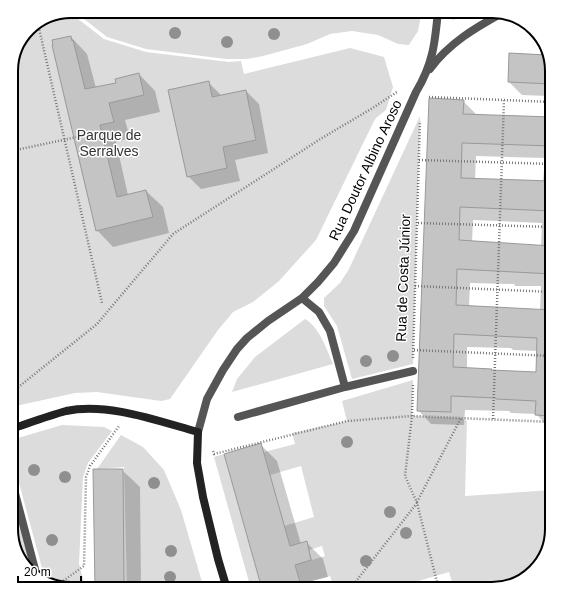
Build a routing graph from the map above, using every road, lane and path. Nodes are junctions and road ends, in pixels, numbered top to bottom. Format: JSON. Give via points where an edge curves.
{"nodes":[{"id":1,"x":437,"y":18,"type":"edge"},
{"id":2,"x":494,"y":18,"type":"edge"},
{"id":3,"x":39,"y":29,"type":"edge"},
{"id":4,"x":424,"y":80,"type":"junction"},
{"id":5,"x":397,"y":92,"type":"dead end"},
{"id":6,"x":429,"y":97,"type":"dead end"},
{"id":7,"x":504,"y":100,"type":"junction"},
{"id":8,"x":545,"y":102,"type":"edge"},
{"id":9,"x":420,"y":116,"type":"dead end"},
{"id":10,"x":82,"y":136,"type":"dead end"},
{"id":11,"x":64,"y":140,"type":"junction"},
{"id":12,"x":18,"y":150,"type":"edge"},
{"id":13,"x":419,"y":160,"type":"junction"},
{"id":14,"x":502,"y":163,"type":"junction"},
{"id":15,"x":545,"y":164,"type":"edge"},
{"id":16,"x":418,"y":223,"type":"junction"},
{"id":17,"x":500,"y":225,"type":"junction"},
{"id":18,"x":545,"y":227,"type":"edge"},
{"id":19,"x":415,"y":286,"type":"junction"},
{"id":20,"x":498,"y":290,"type":"junction"},
{"id":21,"x":545,"y":292,"type":"edge"},
{"id":22,"x":302,"y":298,"type":"junction"},
{"id":23,"x":102,"y":303,"type":"dead end"},
{"id":24,"x":414,"y":350,"type":"junction"},
{"id":25,"x":495,"y":354,"type":"junction"},
{"id":26,"x":545,"y":356,"type":"edge"},
{"id":27,"x":413,"y":371,"type":"junction"},
{"id":28,"x":18,"y":387,"type":"edge"},
{"id":29,"x":345,"y":387,"type":"junction"},
{"id":30,"x":412,"y":416,"type":"junction"},
{"id":31,"x":238,"y":417,"type":"dead end"},
{"id":32,"x":461,"y":418,"type":"junction"},
{"id":33,"x":493,"y":419,"type":"junction"},
{"id":34,"x":545,"y":422,"type":"edge"},
{"id":35,"x":119,"y":426,"type":"dead end"},
{"id":36,"x":18,"y":427,"type":"edge"},
{"id":37,"x":198,"y":432,"type":"junction"},
{"id":38,"x":212,"y":448,"type":"dead end"},
{"id":39,"x":417,"y":503,"type":"junction"},
{"id":40,"x":18,"y":505,"type":"edge"},
{"id":41,"x":35,"y":568,"type":"edge"},
{"id":42,"x":63,"y":581,"type":"edge"},
{"id":43,"x":225,"y":582,"type":"edge"},
{"id":44,"x":355,"y":582,"type":"edge"},
{"id":45,"x":437,"y":582,"type":"dead end"}],
"edges":[{"from":1,"to":4,"type":"street","name":"Rua Doutor Albino Aroso","via":[[433,53]]},
{"from":2,"to":4,"type":"street","via":[[451,46],[438,58]]},
{"from":3,"to":11,"type":"path"},
{"from":4,"to":22,"type":"street","name":"Rua Doutor Albino Aroso","via":[[416,92],[354,230],[334,263]]},
{"from":5,"to":28,"type":"path","via":[[173,234],[97,324]]},
{"from":6,"to":7,"type":"path"},
{"from":7,"to":8,"type":"path"},
{"from":7,"to":14,"type":"path"},
{"from":9,"to":13,"type":"path","name":"Rua de Costa Júnior"},
{"from":10,"to":11,"type":"path"},
{"from":11,"to":12,"type":"path"},
{"from":11,"to":23,"type":"path"},
{"from":13,"to":14,"type":"path"},
{"from":13,"to":16,"type":"path","name":"Rua de Costa Júnior"},
{"from":14,"to":15,"type":"path"},
{"from":14,"to":17,"type":"path"},
{"from":16,"to":17,"type":"path"},
{"from":16,"to":19,"type":"path","name":"Rua de Costa Júnior"},
{"from":17,"to":18,"type":"path"},
{"from":17,"to":20,"type":"path"},
{"from":19,"to":20,"type":"path"},
{"from":19,"to":24,"type":"path","name":"Rua de Costa Júnior"},
{"from":20,"to":21,"type":"path"},
{"from":20,"to":25,"type":"path"},
{"from":22,"to":29,"type":"street","via":[[319,312],[330,331]]},
{"from":22,"to":37,"type":"street","name":"Rua Doutor Albino Aroso","via":[[268,321],[237,349],[211,390]]},
{"from":24,"to":25,"type":"path"},
{"from":24,"to":27,"type":"path","name":"Rua de Costa Júnior"},
{"from":25,"to":26,"type":"path"},
{"from":25,"to":33,"type":"path"},
{"from":27,"to":29,"type":"street"},
{"from":27,"to":30,"type":"path","name":"Rua de Costa Júnior"},
{"from":29,"to":31,"type":"street"},
{"from":30,"to":32,"type":"path"},
{"from":30,"to":38,"type":"path","via":[[347,421],[214,454]]},
{"from":30,"to":39,"type":"path","name":"Rua de Costa Júnior","via":[[405,476]]},
{"from":32,"to":33,"type":"path"},
{"from":32,"to":39,"type":"path"},
{"from":33,"to":34,"type":"path"},
{"from":35,"to":42,"type":"path","via":[[90,466],[86,477],[84,566]]},
{"from":36,"to":37,"type":"street","via":[[67,411],[95,409],[130,414]]},
{"from":37,"to":43,"type":"street","via":[[197,463],[203,497]]},
{"from":39,"to":44,"type":"path"},
{"from":39,"to":45,"type":"path","name":"Rua de Costa Júnior"},
{"from":40,"to":41,"type":"street"}]}
